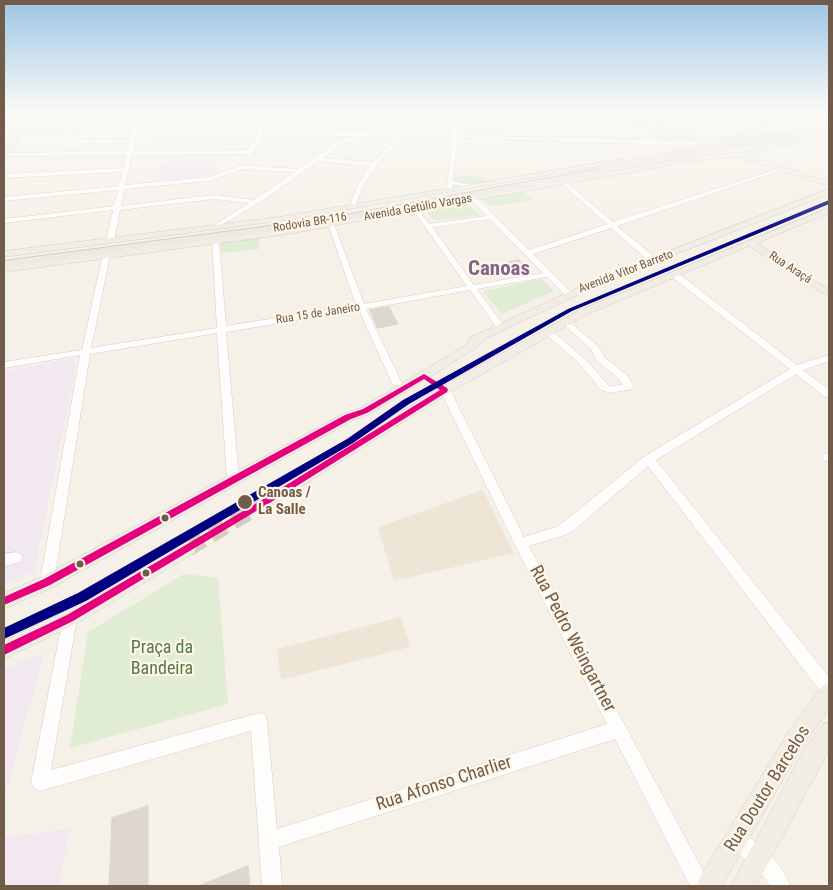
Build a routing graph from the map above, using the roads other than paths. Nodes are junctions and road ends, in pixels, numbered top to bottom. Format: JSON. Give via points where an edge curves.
{"nodes":[{"id":1,"x":130,"y":152,"type":"junction"},
{"id":2,"x":250,"y":152,"type":"joint"},
{"id":3,"x":326,"y":152,"type":"edge"},
{"id":4,"x":385,"y":152,"type":"edge"},
{"id":5,"x":454,"y":152,"type":"edge"},
{"id":6,"x":673,"y":152,"type":"edge"},
{"id":7,"x":706,"y":152,"type":"edge"},
{"id":8,"x":715,"y":152,"type":"edge"},
{"id":9,"x":731,"y":152,"type":"edge"},
{"id":10,"x":750,"y":152,"type":"edge"},
{"id":11,"x":754,"y":152,"type":"edge"},
{"id":12,"x":755,"y":152,"type":"edge"},
{"id":13,"x":76,"y":153,"type":"joint"},
{"id":14,"x":738,"y":154,"type":"junction"},
{"id":15,"x":5,"y":156,"type":"edge"},
{"id":16,"x":710,"y":156,"type":"junction"},
{"id":17,"x":315,"y":159,"type":"junction"},
{"id":18,"x":768,"y":160,"type":"junction"},
{"id":19,"x":791,"y":163,"type":"dead end"},
{"id":20,"x":372,"y":164,"type":"junction"},
{"id":21,"x":243,"y":167,"type":"junction"},
{"id":22,"x":612,"y":168,"type":"junction"},
{"id":23,"x":782,"y":169,"type":"junction"},
{"id":24,"x":126,"y":170,"type":"junction"},
{"id":25,"x":300,"y":171,"type":"junction"},
{"id":26,"x":4,"y":176,"type":"edge"},
{"id":27,"x":554,"y":176,"type":"junction"},
{"id":28,"x":829,"y":179,"type":"edge"},
{"id":29,"x":451,"y":182,"type":"junction"},
{"id":30,"x":499,"y":182,"type":"junction"},
{"id":31,"x":542,"y":182,"type":"junction"},
{"id":32,"x":563,"y":182,"type":"junction"},
{"id":33,"x":829,"y":184,"type":"edge"},
{"id":34,"x":474,"y":186,"type":"junction"},
{"id":35,"x":122,"y":187,"type":"junction"},
{"id":36,"x":449,"y":191,"type":"junction"},
{"id":37,"x":512,"y":191,"type":"junction"},
{"id":38,"x":829,"y":191,"type":"edge"},
{"id":39,"x":408,"y":198,"type":"junction"},
{"id":40,"x":473,"y":198,"type":"junction"},
{"id":41,"x":4,"y":199,"type":"edge"},
{"id":42,"x":257,"y":201,"type":"junction"},
{"id":43,"x":382,"y":206,"type":"junction"},
{"id":44,"x":118,"y":207,"type":"junction"},
{"id":45,"x":353,"y":207,"type":"junction"},
{"id":46,"x":415,"y":209,"type":"junction"},
{"id":47,"x":828,"y":212,"type":"edge"},
{"id":48,"x":492,"y":217,"type":"junction"},
{"id":49,"x":4,"y":221,"type":"edge"},
{"id":50,"x":331,"y":224,"type":"junction"},
{"id":51,"x":427,"y":226,"type":"junction"},
{"id":52,"x":612,"y":226,"type":"junction"},
{"id":53,"x":234,"y":227,"type":"junction"},
{"id":54,"x":214,"y":228,"type":"junction"},
{"id":55,"x":110,"y":241,"type":"junction"},
{"id":56,"x":216,"y":241,"type":"junction"},
{"id":57,"x":750,"y":243,"type":"junction"},
{"id":58,"x":187,"y":245,"type":"junction"},
{"id":59,"x":69,"y":246,"type":"junction"},
{"id":60,"x":125,"y":249,"type":"junction"},
{"id":61,"x":527,"y":253,"type":"junction"},
{"id":62,"x":4,"y":254,"type":"edge"},
{"id":63,"x":106,"y":256,"type":"junction"},
{"id":64,"x":4,"y":258,"type":"edge"},
{"id":65,"x":654,"y":261,"type":"junction"},
{"id":66,"x":4,"y":264,"type":"edge"},
{"id":67,"x":4,"y":269,"type":"edge"},
{"id":68,"x":548,"y":274,"type":"junction"},
{"id":69,"x":675,"y":275,"type":"junction"},
{"id":70,"x":471,"y":288,"type":"junction"},
{"id":71,"x":828,"y":291,"type":"edge"},
{"id":72,"x":570,"y":294,"type":"junction"},
{"id":73,"x":362,"y":307,"type":"junction"},
{"id":74,"x":566,"y":322,"type":"junction"},
{"id":75,"x":500,"y":326,"type":"junction"},
{"id":76,"x":222,"y":329,"type":"junction"},
{"id":77,"x":548,"y":332,"type":"junction"},
{"id":78,"x":482,"y":338,"type":"junction"},
{"id":79,"x":86,"y":351,"type":"junction"},
{"id":80,"x":829,"y":358,"type":"edge"},
{"id":81,"x":4,"y":365,"type":"edge"},
{"id":82,"x":797,"y":369,"type":"junction"},
{"id":83,"x":430,"y":373,"type":"junction"},
{"id":84,"x":397,"y":383,"type":"junction"},
{"id":85,"x":450,"y":387,"type":"junction"},
{"id":86,"x":829,"y":395,"type":"edge"},
{"id":87,"x":348,"y":417,"type":"junction"},
{"id":88,"x":650,"y":460,"type":"junction"},
{"id":89,"x":233,"y":480,"type":"junction"},
{"id":90,"x":265,"y":502,"type":"tunnel mouth"},
{"id":91,"x":521,"y":543,"type":"junction"},
{"id":92,"x":188,"y":548,"type":"tunnel mouth"},
{"id":93,"x":47,"y":582,"type":"junction"},
{"id":94,"x":4,"y":601,"type":"edge"},
{"id":95,"x":70,"y":618,"type":"junction"},
{"id":96,"x":4,"y":650,"type":"edge"},
{"id":97,"x":829,"y":689,"type":"edge"},
{"id":98,"x":829,"y":693,"type":"edge"},
{"id":99,"x":619,"y":728,"type":"junction"},
{"id":100,"x":829,"y":732,"type":"edge"},
{"id":101,"x":736,"y":838,"type":"junction"},
{"id":102,"x":269,"y":841,"type":"junction"},
{"id":103,"x":759,"y":858,"type":"junction"},
{"id":104,"x":272,"y":886,"type":"edge"},
{"id":105,"x":701,"y":886,"type":"edge"},
{"id":106,"x":709,"y":886,"type":"edge"},
{"id":107,"x":743,"y":886,"type":"edge"},
{"id":108,"x":781,"y":886,"type":"edge"}],
"edges":[{"from":1,"to":2,"type":"street"},
{"from":1,"to":13,"type":"street"},
{"from":1,"to":24,"type":"street"},
{"from":2,"to":21,"type":"street"},
{"from":3,"to":17,"type":"street"},
{"from":4,"to":20,"type":"street"},
{"from":5,"to":29,"type":"street"},
{"from":6,"to":30,"type":"main road","name":"Avenida Getúlio Vargas"},
{"from":7,"to":22,"type":"highway","bridge":true},
{"from":8,"to":16,"type":"main road"},
{"from":9,"to":14,"type":"main road"},
{"from":10,"to":14,"type":"main road","name":"Avenida Getúlio Vargas"},
{"from":11,"to":18,"type":"main road"},
{"from":12,"to":19,"type":"main road"},
{"from":13,"to":15,"type":"street"},
{"from":14,"to":16,"type":"main road","name":"Avenida Getúlio Vargas"},
{"from":14,"to":18,"type":"main road"},
{"from":14,"to":23,"type":"main road"},
{"from":16,"to":32,"type":"main road","name":"Avenida Getúlio Vargas"},
{"from":17,"to":20,"type":"street"},
{"from":17,"to":25,"type":"street"},
{"from":18,"to":28,"type":"main road"},
{"from":20,"to":45,"type":"street","via":[[354,198]]},
{"from":21,"to":25,"type":"street"},
{"from":21,"to":35,"type":"street","via":[[209,179]]},
{"from":22,"to":27,"type":"highway","name":"Rodovia BR-116"},
{"from":22,"to":31,"type":"highway","name":"Rodovia BR-116"},
{"from":23,"to":33,"type":"main road"},
{"from":23,"to":52,"type":"street"},
{"from":24,"to":26,"type":"street"},
{"from":24,"to":35,"type":"street"},
{"from":25,"to":42,"type":"street"},
{"from":27,"to":30,"type":"highway"},
{"from":27,"to":43,"type":"highway","name":"Rodovia BR-116"},
{"from":29,"to":34,"type":"street"},
{"from":29,"to":36,"type":"street"},
{"from":30,"to":34,"type":"main road","name":"Avenida Getúlio Vargas"},
{"from":31,"to":37,"type":"highway"},
{"from":31,"to":60,"type":"highway","name":"Rodovia BR-116","via":[[323,222]]},
{"from":32,"to":37,"type":"main road","name":"Avenida Getúlio Vargas"},
{"from":32,"to":52,"type":"street"},
{"from":34,"to":36,"type":"main road","name":"Avenida Getúlio Vargas"},
{"from":35,"to":41,"type":"street"},
{"from":35,"to":44,"type":"street"},
{"from":36,"to":39,"type":"main road","name":"Avenida Getúlio Vargas"},
{"from":37,"to":40,"type":"main road","name":"Avenida Getúlio Vargas"},
{"from":38,"to":65,"type":"main road","name":"Avenida Vitor Barreto"},
{"from":39,"to":43,"type":"highway"},
{"from":39,"to":45,"type":"main road","name":"Avenida Getúlio Vargas"},
{"from":40,"to":46,"type":"main road","name":"Avenida Getúlio Vargas"},
{"from":40,"to":48,"type":"street"},
{"from":42,"to":44,"type":"street","via":[[213,197]]},
{"from":42,"to":53,"type":"street","via":[[228,222]]},
{"from":42,"to":54,"type":"street"},
{"from":43,"to":53,"type":"highway","name":"Rodovia BR-116"},
{"from":44,"to":49,"type":"street"},
{"from":44,"to":55,"type":"street"},
{"from":45,"to":53,"type":"main road","name":"Avenida Getúlio Vargas"},
{"from":46,"to":50,"type":"main road","name":"Avenida Getúlio Vargas"},
{"from":46,"to":51,"type":"street"},
{"from":47,"to":57,"type":"main road"},
{"from":48,"to":51,"type":"street"},
{"from":48,"to":61,"type":"street"},
{"from":50,"to":56,"type":"main road","name":"Avenida Getúlio Vargas"},
{"from":50,"to":73,"type":"street"},
{"from":51,"to":70,"type":"street"},
{"from":52,"to":61,"type":"street"},
{"from":52,"to":65,"type":"street"},
{"from":53,"to":54,"type":"main road","name":"Avenida Getúlio Vargas"},
{"from":53,"to":59,"type":"highway"},
{"from":53,"to":64,"type":"highway","name":"Rodovia BR-116"},
{"from":54,"to":55,"type":"main road","name":"Avenida Getúlio Vargas"},
{"from":55,"to":59,"type":"main road","name":"Avenida Getúlio Vargas"},
{"from":56,"to":58,"type":"main road","name":"Avenida Getúlio Vargas"},
{"from":56,"to":76,"type":"street"},
{"from":57,"to":69,"type":"main road"},
{"from":57,"to":71,"type":"main road","name":"Rua Araçá"},
{"from":58,"to":60,"type":"highway"},
{"from":58,"to":63,"type":"main road","name":"Avenida Getúlio Vargas"},
{"from":59,"to":62,"type":"main road","name":"Avenida Getúlio Vargas"},
{"from":60,"to":66,"type":"highway","name":"Rodovia BR-116"},
{"from":61,"to":68,"type":"street"},
{"from":63,"to":67,"type":"main road","name":"Avenida Getúlio Vargas"},
{"from":63,"to":79,"type":"street"},
{"from":65,"to":72,"type":"main road","name":"Avenida Vitor Barreto"},
{"from":68,"to":70,"type":"street","name":"Rua 15 de Janeiro"},
{"from":68,"to":72,"type":"street"},
{"from":69,"to":74,"type":"main road"},
{"from":69,"to":82,"type":"street"},
{"from":70,"to":73,"type":"street","name":"Rua 15 de Janeiro"},
{"from":70,"to":75,"type":"street"},
{"from":72,"to":75,"type":"main road","name":"Avenida Vitor Barreto"},
{"from":73,"to":76,"type":"street","name":"Rua 15 de Janeiro"},
{"from":73,"to":84,"type":"street"},
{"from":74,"to":77,"type":"main road"},
{"from":74,"to":77,"type":"street","via":[[588,340],[601,360],[623,377],[629,387],[605,388],[582,361]]},
{"from":75,"to":78,"type":"main road","name":"Avenida Vitor Barreto"},
{"from":76,"to":79,"type":"street","name":"Rua 15 de Janeiro"},
{"from":76,"to":89,"type":"street"},
{"from":77,"to":85,"type":"main road"},
{"from":78,"to":83,"type":"main road"},
{"from":78,"to":84,"type":"main road","via":[[466,343]]},
{"from":79,"to":81,"type":"street","name":"Rua 15 de Janeiro"},
{"from":79,"to":93,"type":"street"},
{"from":80,"to":82,"type":"street"},
{"from":82,"to":86,"type":"street"},
{"from":82,"to":88,"type":"street"},
{"from":83,"to":85,"type":"main road"},
{"from":83,"to":87,"type":"main road","via":[[365,411]]},
{"from":84,"to":87,"type":"main road"},
{"from":85,"to":90,"type":"main road"},
{"from":85,"to":91,"type":"street","name":"Rua Pedro Weingartner"},
{"from":87,"to":89,"type":"main road"},
{"from":88,"to":91,"type":"street","via":[[570,525]]},
{"from":88,"to":97,"type":"street"},
{"from":89,"to":93,"type":"main road"},
{"from":91,"to":99,"type":"street","name":"Rua Pedro Weingartner"},
{"from":92,"to":95,"type":"main road"},
{"from":93,"to":94,"type":"main road"},
{"from":95,"to":96,"type":"main road"},
{"from":95,"to":102,"type":"street","via":[[40,782],[259,721]]},
{"from":98,"to":101,"type":"main road","name":"Rua Doutor Barcelos","via":[[794,742]]},
{"from":99,"to":102,"type":"street","name":"Rua Afonso Charlier"},
{"from":99,"to":105,"type":"street","name":"Rua Pedro Weingartner"},
{"from":100,"to":103,"type":"main road","name":"Rua Doutor Barcelos"},
{"from":101,"to":103,"type":"street"},
{"from":101,"to":106,"type":"main road","name":"Rua Doutor Barcelos"},
{"from":102,"to":104,"type":"street"},
{"from":103,"to":107,"type":"main road","name":"Rua Doutor Barcelos"},
{"from":103,"to":108,"type":"street","via":[[772,870]]}]}
